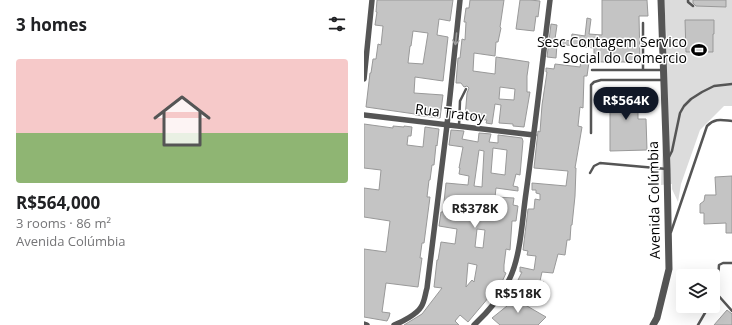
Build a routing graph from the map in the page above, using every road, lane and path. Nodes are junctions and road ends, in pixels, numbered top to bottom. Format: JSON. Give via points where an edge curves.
{"nodes":[{"id":1,"x":372,"y":0,"type":"edge"},
{"id":2,"x":460,"y":0,"type":"edge"},
{"id":3,"x":550,"y":0,"type":"edge"},
{"id":4,"x":660,"y":0,"type":"edge"},
{"id":5,"x":688,"y":0,"type":"edge"},
{"id":6,"x":693,"y":6,"type":"dead end"},
{"id":7,"x":643,"y":23,"type":"dead end"},
{"id":8,"x":592,"y":70,"type":"dead end"},
{"id":9,"x":643,"y":70,"type":"junction"},
{"id":10,"x":664,"y":70,"type":"junction"},
{"id":11,"x":364,"y":79,"type":"edge"},
{"id":12,"x":664,"y":80,"type":"junction"},
{"id":13,"x":732,"y":84,"type":"edge"},
{"id":14,"x":466,"y":89,"type":"dead end"},
{"id":15,"x":364,"y":115,"type":"edge"},
{"id":16,"x":732,"y":121,"type":"edge"},
{"id":17,"x":447,"y":125,"type":"junction"},
{"id":18,"x":459,"y":126,"type":"junction"},
{"id":19,"x":591,"y":133,"type":"dead end"},
{"id":20,"x":534,"y":135,"type":"junction"},
{"id":21,"x":667,"y":165,"type":"junction"},
{"id":22,"x":590,"y":173,"type":"dead end"},
{"id":23,"x":669,"y":238,"type":"junction"},
{"id":24,"x":732,"y":263,"type":"edge"},
{"id":25,"x":720,"y":269,"type":"edge"},
{"id":26,"x":720,"y":297,"type":"edge"},
{"id":27,"x":732,"y":311,"type":"edge"},
{"id":28,"x":705,"y":313,"type":"edge"},
{"id":29,"x":364,"y":324,"type":"edge"},
{"id":30,"x":367,"y":325,"type":"edge"},
{"id":31,"x":394,"y":325,"type":"edge"},
{"id":32,"x":474,"y":325,"type":"edge"},
{"id":33,"x":653,"y":325,"type":"edge"},
{"id":34,"x":698,"y":325,"type":"edge"}],
"edges":[{"from":1,"to":11,"type":"street"},
{"from":2,"to":17,"type":"street","one_way":true},
{"from":3,"to":20,"type":"street"},
{"from":4,"to":10,"type":"street","name":"Avenida Colúmbia"},
{"from":5,"to":6,"type":"lane"},
{"from":7,"to":9,"type":"lane"},
{"from":8,"to":9,"type":"lane"},
{"from":9,"to":10,"type":"lane"},
{"from":10,"to":12,"type":"street","name":"Avenida Colúmbia"},
{"from":12,"to":19,"type":"lane","via":[[594,82],[591,86]]},
{"from":12,"to":21,"type":"street","name":"Avenida Colúmbia"},
{"from":13,"to":21,"type":"lane","via":[[714,86],[684,106]]},
{"from":14,"to":18,"type":"lane","via":[[460,101]]},
{"from":15,"to":17,"type":"street","name":"Rua Tratoy"},
{"from":16,"to":23,"type":"lane","via":[[716,120],[707,126]]},
{"from":17,"to":18,"type":"street","name":"Rua Tratoy"},
{"from":17,"to":31,"type":"street","via":[[424,300],[420,308]]},
{"from":18,"to":20,"type":"street","name":"Rua Tratoy"},
{"from":20,"to":32,"type":"street","via":[[515,265],[500,295],[488,312]]},
{"from":21,"to":22,"type":"lane","via":[[600,164],[594,166]]},
{"from":21,"to":23,"type":"street","name":"Avenida Colúmbia"},
{"from":23,"to":33,"type":"street","name":"Avenida Colúmbia","via":[[669,269]]},
{"from":24,"to":25,"type":"lane","via":[[723,263]]},
{"from":26,"to":27,"type":"lane"},
{"from":28,"to":34,"type":"lane"},
{"from":29,"to":30,"type":"street"}]}
